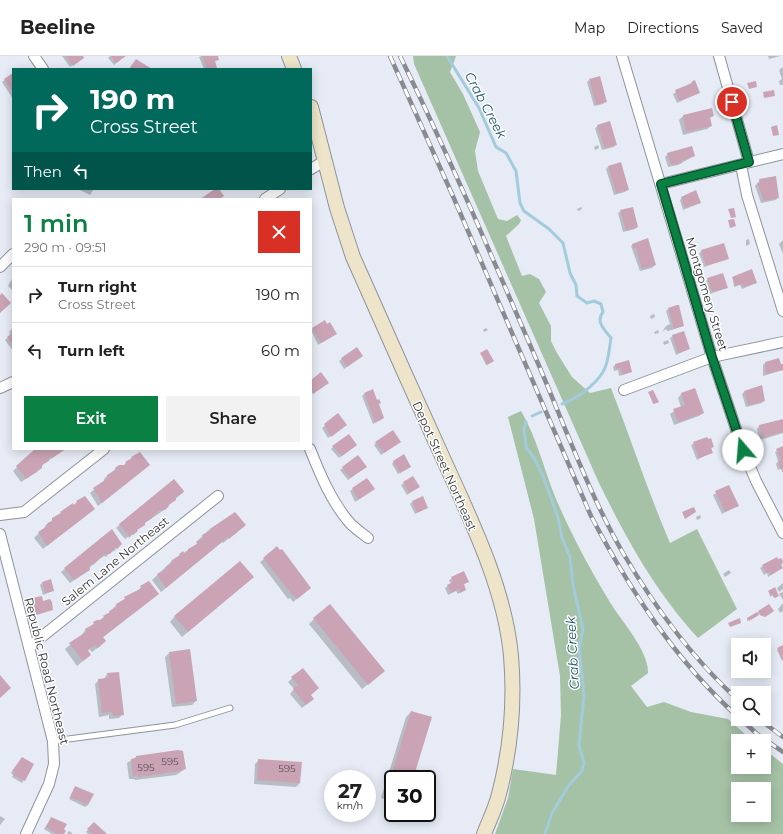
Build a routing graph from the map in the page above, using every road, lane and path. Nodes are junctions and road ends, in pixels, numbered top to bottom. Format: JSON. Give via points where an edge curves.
{"nodes":[{"id":1,"x":34,"y":56,"type":"edge"},
{"id":2,"x":289,"y":56,"type":"edge"},
{"id":3,"x":622,"y":56,"type":"edge"},
{"id":4,"x":719,"y":56,"type":"edge"},
{"id":5,"x":42,"y":68,"type":"edge"},
{"id":6,"x":294,"y":68,"type":"edge"},
{"id":7,"x":312,"y":111,"type":"edge"},
{"id":8,"x":783,"y":154,"type":"edge"},
{"id":9,"x":326,"y":160,"type":"junction"},
{"id":10,"x":745,"y":163,"type":"junction"},
{"id":11,"x":312,"y":168,"type":"edge"},
{"id":12,"x":661,"y":184,"type":"junction"},
{"id":13,"x":278,"y":190,"type":"edge"},
{"id":14,"x":266,"y":198,"type":"edge"},
{"id":15,"x":12,"y":255,"type":"edge"},
{"id":16,"x":0,"y":267,"type":"edge"},
{"id":17,"x":783,"y":311,"type":"edge"},
{"id":18,"x":783,"y":342,"type":"edge"},
{"id":19,"x":712,"y":357,"type":"junction"},
{"id":20,"x":12,"y":382,"type":"edge"},
{"id":21,"x":0,"y":388,"type":"edge"},
{"id":22,"x":624,"y":390,"type":"dead end"},
{"id":23,"x":103,"y":450,"type":"edge"},
{"id":24,"x":310,"y":450,"type":"edge"},
{"id":25,"x":218,"y":496,"type":"dead end"},
{"id":26,"x":0,"y":515,"type":"edge"},
{"id":27,"x":783,"y":533,"type":"edge"},
{"id":28,"x":0,"y":534,"type":"edge"},
{"id":29,"x":368,"y":538,"type":"dead end"},
{"id":30,"x":29,"y":647,"type":"junction"},
{"id":31,"x":230,"y":708,"type":"dead end"},
{"id":32,"x":53,"y":741,"type":"junction"},
{"id":33,"x":26,"y":834,"type":"edge"},
{"id":34,"x":484,"y":834,"type":"edge"}],
"edges":[{"from":1,"to":5,"type":"street"},
{"from":2,"to":6,"type":"main road"},
{"from":3,"to":12,"type":"street","name":"Montgomery Street"},
{"from":4,"to":10,"type":"street"},
{"from":7,"to":9,"type":"main road","name":"Depot Street Northeast"},
{"from":8,"to":10,"type":"street"},
{"from":9,"to":11,"type":"street"},
{"from":9,"to":34,"type":"main road","name":"Depot Street Northeast","via":[[337,208],[353,257],[478,539],[506,624],[511,656],[513,713],[499,795]]},
{"from":10,"to":12,"type":"street"},
{"from":10,"to":17,"type":"street","via":[[747,195]]},
{"from":12,"to":19,"type":"street","name":"Montgomery Street"},
{"from":13,"to":14,"type":"street"},
{"from":15,"to":16,"type":"street"},
{"from":18,"to":19,"type":"street"},
{"from":19,"to":22,"type":"street"},
{"from":19,"to":27,"type":"street","name":"Montgomery Street","via":[[743,450]]},
{"from":20,"to":21,"type":"street"},
{"from":23,"to":26,"type":"street","via":[[24,512]]},
{"from":24,"to":29,"type":"street","via":[[340,510],[350,523]]},
{"from":25,"to":30,"type":"street","name":"Salem Lane Northeast"},
{"from":28,"to":30,"type":"street","name":"Republic Road Northeast"},
{"from":30,"to":32,"type":"street","name":"Republic Road Northeast"},
{"from":31,"to":32,"type":"lane","via":[[175,725]]},
{"from":32,"to":33,"type":"street","name":"Republic Road Northeast","via":[[54,764],[49,784]]}]}
